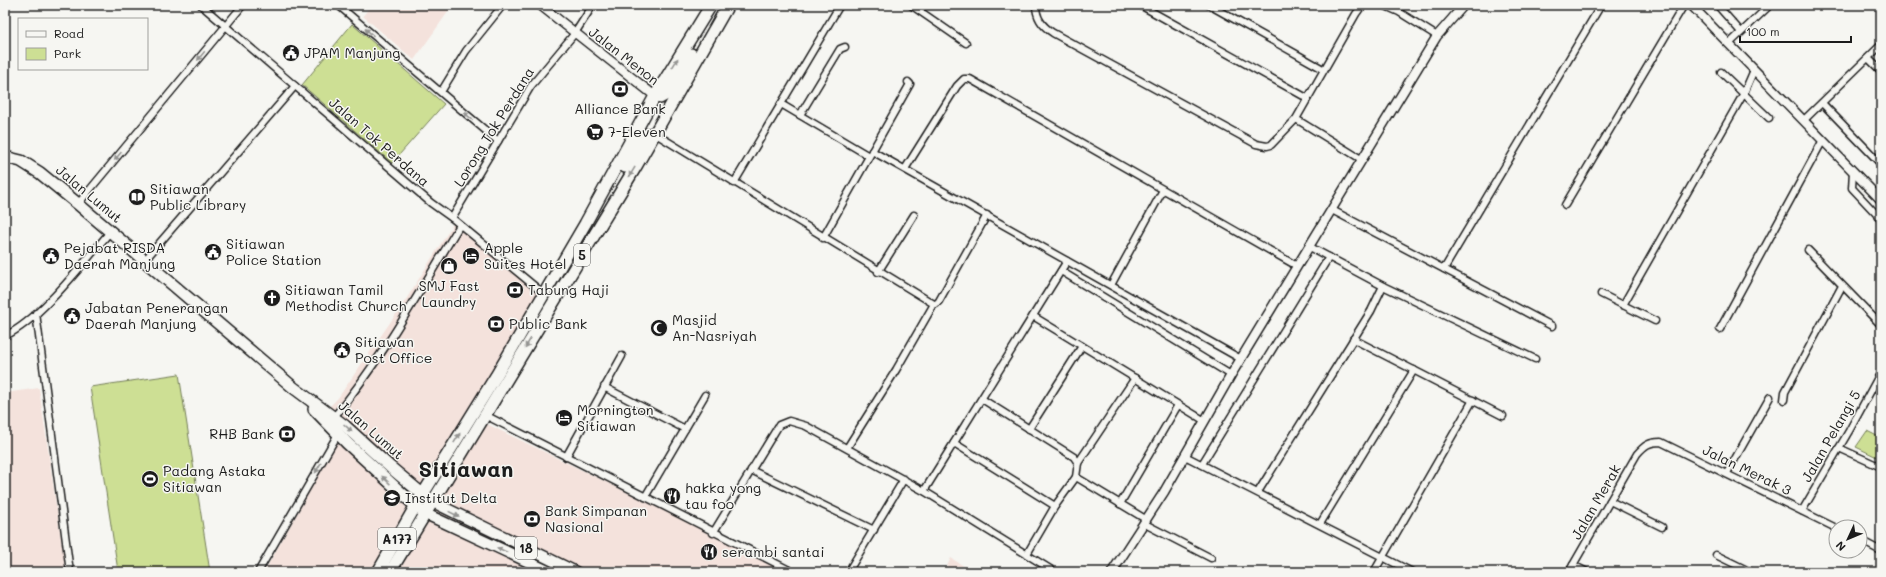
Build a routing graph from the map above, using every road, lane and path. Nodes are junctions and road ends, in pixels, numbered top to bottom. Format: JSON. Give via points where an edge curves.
{"nodes":[{"id":1,"x":201,"y":5,"type":"edge"},
{"id":2,"x":243,"y":5,"type":"edge"},
{"id":3,"x":338,"y":5,"type":"edge"},
{"id":4,"x":503,"y":5,"type":"edge"},
{"id":5,"x":540,"y":5,"type":"edge"},
{"id":6,"x":593,"y":5,"type":"edge"},
{"id":7,"x":711,"y":5,"type":"edge"},
{"id":8,"x":728,"y":5,"type":"edge"},
{"id":9,"x":840,"y":5,"type":"edge"},
{"id":10,"x":911,"y":5,"type":"edge"},
{"id":11,"x":1036,"y":5,"type":"edge"},
{"id":12,"x":1140,"y":5,"type":"edge"},
{"id":13,"x":1209,"y":5,"type":"edge"},
{"id":14,"x":1384,"y":5,"type":"edge"},
{"id":15,"x":1464,"y":5,"type":"edge"},
{"id":16,"x":1601,"y":5,"type":"edge"},
{"id":17,"x":1684,"y":5,"type":"edge"},
{"id":18,"x":1691,"y":5,"type":"edge"},
{"id":19,"x":1717,"y":5,"type":"edge"},
{"id":20,"x":1770,"y":5,"type":"edge"},
{"id":21,"x":1361,"y":6,"type":"edge"},
{"id":22,"x":225,"y":26,"type":"junction"},
{"id":23,"x":1741,"y":32,"type":"junction"},
{"id":24,"x":575,"y":33,"type":"junction"},
{"id":25,"x":710,"y":35,"type":"junction"},
{"id":26,"x":1437,"y":36,"type":"junction"},
{"id":27,"x":966,"y":43,"type":"dead end"},
{"id":28,"x":1729,"y":44,"type":"junction"},
{"id":29,"x":1881,"y":45,"type":"edge"},
{"id":30,"x":845,"y":47,"type":"dead end"},
{"id":31,"x":1868,"y":58,"type":"junction"},
{"id":32,"x":1323,"y":69,"type":"junction"},
{"id":33,"x":1754,"y":70,"type":"junction"},
{"id":34,"x":1881,"y":71,"type":"edge"},
{"id":35,"x":1721,"y":72,"type":"dead end"},
{"id":36,"x":908,"y":82,"type":"dead end"},
{"id":37,"x":295,"y":86,"type":"junction"},
{"id":38,"x":441,"y":92,"type":"junction"},
{"id":39,"x":1744,"y":94,"type":"junction"},
{"id":40,"x":655,"y":96,"type":"junction"},
{"id":41,"x":1307,"y":98,"type":"junction"},
{"id":42,"x":1822,"y":103,"type":"junction"},
{"id":43,"x":781,"y":104,"type":"junction"},
{"id":44,"x":800,"y":115,"type":"junction"},
{"id":45,"x":1769,"y":118,"type":"dead end"},
{"id":46,"x":1296,"y":119,"type":"junction"},
{"id":47,"x":1804,"y":120,"type":"junction"},
{"id":48,"x":654,"y":133,"type":"junction"},
{"id":49,"x":1822,"y":140,"type":"junction"},
{"id":50,"x":498,"y":141,"type":"junction"},
{"id":51,"x":872,"y":150,"type":"junction"},
{"id":52,"x":869,"y":156,"type":"junction"},
{"id":53,"x":5,"y":157,"type":"edge"},
{"id":54,"x":1361,"y":159,"type":"junction"},
{"id":55,"x":1881,"y":164,"type":"edge"},
{"id":56,"x":905,"y":169,"type":"junction"},
{"id":57,"x":1853,"y":171,"type":"junction"},
{"id":58,"x":734,"y":184,"type":"junction"},
{"id":59,"x":1163,"y":190,"type":"junction"},
{"id":60,"x":1881,"y":200,"type":"edge"},
{"id":61,"x":78,"y":204,"type":"junction"},
{"id":62,"x":1565,"y":205,"type":"dead end"},
{"id":63,"x":1332,"y":210,"type":"junction"},
{"id":64,"x":914,"y":215,"type":"dead end"},
{"id":65,"x":987,"y":216,"type":"junction"},
{"id":66,"x":452,"y":218,"type":"junction"},
{"id":67,"x":1881,"y":219,"type":"edge"},
{"id":68,"x":585,"y":224,"type":"junction"},
{"id":69,"x":460,"y":225,"type":"junction"},
{"id":70,"x":110,"y":232,"type":"junction"},
{"id":71,"x":823,"y":238,"type":"junction"},
{"id":72,"x":1310,"y":247,"type":"junction"},
{"id":73,"x":1808,"y":250,"type":"dead end"},
{"id":74,"x":1329,"y":257,"type":"junction"},
{"id":75,"x":144,"y":261,"type":"junction"},
{"id":76,"x":1067,"y":261,"type":"junction"},
{"id":77,"x":1297,"y":266,"type":"junction"},
{"id":78,"x":1444,"y":269,"type":"junction"},
{"id":79,"x":1061,"y":271,"type":"junction"},
{"id":80,"x":878,"y":272,"type":"junction"},
{"id":81,"x":1111,"y":285,"type":"junction"},
{"id":82,"x":1383,"y":286,"type":"junction"},
{"id":83,"x":1842,"y":286,"type":"junction"},
{"id":84,"x":544,"y":294,"type":"junction"},
{"id":85,"x":1601,"y":294,"type":"dead end"},
{"id":86,"x":934,"y":304,"type":"junction"},
{"id":87,"x":1623,"y":305,"type":"junction"},
{"id":88,"x":36,"y":313,"type":"junction"},
{"id":89,"x":1033,"y":316,"type":"junction"},
{"id":90,"x":1655,"y":321,"type":"dead end"},
{"id":91,"x":1881,"y":325,"type":"edge"},
{"id":92,"x":1552,"y":326,"type":"dead end"},
{"id":93,"x":1720,"y":328,"type":"dead end"},
{"id":94,"x":5,"y":336,"type":"edge"},
{"id":95,"x":1353,"y":339,"type":"junction"},
{"id":96,"x":1082,"y":346,"type":"junction"},
{"id":97,"x":622,"y":356,"type":"dead end"},
{"id":98,"x":1241,"y":359,"type":"junction"},
{"id":99,"x":1534,"y":359,"type":"dead end"},
{"id":100,"x":1414,"y":370,"type":"junction"},
{"id":101,"x":1881,"y":372,"type":"edge"},
{"id":102,"x":1231,"y":375,"type":"junction"},
{"id":103,"x":1135,"y":378,"type":"junction"},
{"id":104,"x":604,"y":387,"type":"junction"},
{"id":105,"x":294,"y":388,"type":"junction"},
{"id":106,"x":705,"y":395,"type":"dead end"},
{"id":107,"x":1770,"y":397,"type":"dead end"},
{"id":108,"x":982,"y":398,"type":"junction"},
{"id":109,"x":1473,"y":400,"type":"junction"},
{"id":110,"x":1784,"y":400,"type":"dead end"},
{"id":111,"x":1178,"y":405,"type":"junction"},
{"id":112,"x":485,"y":415,"type":"junction"},
{"id":113,"x":1503,"y":416,"type":"dead end"},
{"id":114,"x":334,"y":417,"type":"junction"},
{"id":115,"x":1205,"y":421,"type":"junction"},
{"id":116,"x":685,"y":429,"type":"junction"},
{"id":117,"x":1029,"y":429,"type":"junction"},
{"id":118,"x":338,"y":434,"type":"junction"},
{"id":119,"x":954,"y":443,"type":"junction"},
{"id":120,"x":1645,"y":444,"type":"joint"},
{"id":121,"x":846,"y":448,"type":"junction"},
{"id":122,"x":1839,"y":448,"type":"junction"},
{"id":123,"x":1185,"y":456,"type":"junction"},
{"id":124,"x":566,"y":457,"type":"junction"},
{"id":125,"x":1078,"y":463,"type":"junction"},
{"id":126,"x":1202,"y":464,"type":"junction"},
{"id":127,"x":1881,"y":467,"type":"edge"},
{"id":128,"x":751,"y":470,"type":"junction"},
{"id":129,"x":1727,"y":473,"type":"junction"},
{"id":130,"x":1076,"y":477,"type":"junction"},
{"id":131,"x":904,"y":480,"type":"junction"},
{"id":132,"x":924,"y":491,"type":"junction"},
{"id":133,"x":1258,"y":492,"type":"junction"},
{"id":134,"x":422,"y":495,"type":"junction"},
{"id":135,"x":645,"y":498,"type":"junction"},
{"id":136,"x":1610,"y":501,"type":"junction"},
{"id":137,"x":433,"y":502,"type":"junction"},
{"id":138,"x":1120,"y":504,"type":"junction"},
{"id":139,"x":1055,"y":506,"type":"junction"},
{"id":140,"x":415,"y":507,"type":"junction"},
{"id":141,"x":1802,"y":511,"type":"junction"},
{"id":142,"x":426,"y":514,"type":"junction"},
{"id":143,"x":1146,"y":522,"type":"junction"},
{"id":144,"x":1320,"y":524,"type":"junction"},
{"id":145,"x":1828,"y":524,"type":"edge"},
{"id":146,"x":1662,"y":527,"type":"dead end"},
{"id":147,"x":874,"y":530,"type":"junction"},
{"id":148,"x":713,"y":533,"type":"junction"},
{"id":149,"x":1868,"y":544,"type":"edge"},
{"id":150,"x":1881,"y":551,"type":"edge"},
{"id":151,"x":1026,"y":554,"type":"junction"},
{"id":152,"x":1716,"y":554,"type":"dead end"},
{"id":153,"x":1382,"y":557,"type":"junction"},
{"id":154,"x":1211,"y":558,"type":"dead end"},
{"id":155,"x":1573,"y":565,"type":"junction"},
{"id":156,"x":70,"y":572,"type":"edge"},
{"id":157,"x":258,"y":572,"type":"edge"},
{"id":158,"x":378,"y":572,"type":"edge"},
{"id":159,"x":390,"y":572,"type":"edge"},
{"id":160,"x":550,"y":572,"type":"edge"},
{"id":161,"x":576,"y":572,"type":"edge"},
{"id":162,"x":793,"y":572,"type":"edge"},
{"id":163,"x":848,"y":572,"type":"edge"},
{"id":164,"x":1055,"y":572,"type":"edge"},
{"id":165,"x":1112,"y":572,"type":"edge"},
{"id":166,"x":1374,"y":572,"type":"edge"},
{"id":167,"x":1412,"y":572,"type":"edge"},
{"id":168,"x":1569,"y":572,"type":"edge"},
{"id":169,"x":1587,"y":572,"type":"edge"},
{"id":170,"x":1751,"y":572,"type":"edge"}],
"edges":[{"from":1,"to":22,"type":"street","name":"Jalan Tok Perdana"},
{"from":2,"to":22,"type":"street"},
{"from":38,"to":3,"type":"street","one_way":true},
{"from":4,"to":38,"type":"street","via":[[466,51]]},
{"from":5,"to":24,"type":"street","name":"Jalan Menon"},
{"from":6,"to":24,"type":"street","name":"Lorong Tok Perdana"},
{"from":40,"to":7,"type":"highway","number":"5","one_way":true},
{"from":8,"to":25,"type":"highway","number":"5"},
{"from":9,"to":43,"type":"street"},
{"from":10,"to":27,"type":"street"},
{"from":11,"to":46,"type":"street","via":[[1036,13],[1044,27],[1053,33],[1256,144],[1271,145]]},
{"from":12,"to":41,"type":"street"},
{"from":13,"to":32,"type":"street"},
{"from":14,"to":26,"type":"street"},
{"from":15,"to":26,"type":"street"},
{"from":16,"to":78,"type":"street"},
{"from":17,"to":62,"type":"street"},
{"from":18,"to":28,"type":"street"},
{"from":19,"to":23,"type":"street"},
{"from":20,"to":23,"type":"street"},
{"from":21,"to":32,"type":"street"},
{"from":22,"to":37,"type":"street","name":"Jalan Tok Perdana"},
{"from":22,"to":61,"type":"street","one_way":true},
{"from":23,"to":28,"type":"street"},
{"from":24,"to":40,"type":"street","name":"Jalan Menon"},
{"from":24,"to":50,"type":"street","name":"Lorong Tok Perdana","via":[[531,86]]},
{"from":25,"to":40,"type":"highway","via":[[694,50],[666,94],[660,98]]},
{"from":25,"to":48,"type":"highway","number":"5"},
{"from":26,"to":54,"type":"street"},
{"from":28,"to":33,"type":"street"},
{"from":29,"to":31,"type":"street"},
{"from":30,"to":44,"type":"street","via":[[840,49]]},
{"from":31,"to":34,"type":"street"},
{"from":31,"to":42,"type":"street"},
{"from":32,"to":41,"type":"street"},
{"from":33,"to":39,"type":"street"},
{"from":33,"to":47,"type":"street"},
{"from":35,"to":39,"type":"street"},
{"from":36,"to":51,"type":"street","via":[[910,84]]},
{"from":37,"to":66,"type":"street","name":"Jalan Tok Perdana","via":[[431,203]]},
{"from":37,"to":75,"type":"street"},
{"from":50,"to":38,"type":"street","one_way":true},
{"from":39,"to":45,"type":"street"},
{"from":39,"to":87,"type":"street"},
{"from":40,"to":68,"type":"highway","number":"5"},
{"from":41,"to":46,"type":"street"},
{"from":42,"to":47,"type":"street"},
{"from":42,"to":55,"type":"street"},
{"from":43,"to":44,"type":"street"},
{"from":43,"to":58,"type":"street"},
{"from":44,"to":52,"type":"street"},
{"from":46,"to":54,"type":"street"},
{"from":47,"to":49,"type":"street"},
{"from":48,"to":58,"type":"street"},
{"from":48,"to":68,"type":"highway","via":[[641,139]]},
{"from":48,"to":112,"type":"highway","number":"5","one_way":true},
{"from":49,"to":57,"type":"street"},
{"from":49,"to":93,"type":"street"},
{"from":50,"to":66,"type":"street","name":"Lorong Tok Perdana"},
{"from":51,"to":52,"type":"street"},
{"from":51,"to":56,"type":"street"},
{"from":52,"to":71,"type":"street"},
{"from":53,"to":61,"type":"highway","name":"Jalan Lumut","via":[[22,161]]},
{"from":54,"to":63,"type":"street"},
{"from":56,"to":59,"type":"street","via":[[957,86],[964,79],[970,79]]},
{"from":56,"to":65,"type":"street"},
{"from":57,"to":60,"type":"street"},
{"from":57,"to":67,"type":"street","via":[[1852,188]]},
{"from":58,"to":71,"type":"street"},
{"from":59,"to":77,"type":"street"},
{"from":59,"to":81,"type":"street"},
{"from":61,"to":70,"type":"highway","name":"Jalan Lumut"},
{"from":63,"to":72,"type":"street"},
{"from":63,"to":78,"type":"street"},
{"from":64,"to":80,"type":"street"},
{"from":65,"to":76,"type":"street"},
{"from":65,"to":86,"type":"street","via":[[939,301]]},
{"from":66,"to":69,"type":"street","name":"Jalan Tok Perdana"},
{"from":68,"to":84,"type":"highway","number":"5"},
{"from":69,"to":84,"type":"street","name":"Jalan Tok Perdana"},
{"from":69,"to":114,"type":"street","via":[[377,359]]},
{"from":70,"to":75,"type":"highway","name":"Jalan Lumut"},
{"from":70,"to":88,"type":"street"},
{"from":71,"to":80,"type":"street"},
{"from":72,"to":74,"type":"street"},
{"from":72,"to":77,"type":"street"},
{"from":73,"to":83,"type":"street"},
{"from":74,"to":82,"type":"street"},
{"from":74,"to":126,"type":"street"},
{"from":75,"to":105,"type":"highway","name":"Jalan Lumut"},
{"from":76,"to":79,"type":"street"},
{"from":76,"to":81,"type":"street"},
{"from":77,"to":98,"type":"street"},
{"from":78,"to":92,"type":"street"},
{"from":79,"to":89,"type":"street"},
{"from":79,"to":102,"type":"street"},
{"from":80,"to":86,"type":"street"},
{"from":81,"to":98,"type":"street"},
{"from":82,"to":95,"type":"street"},
{"from":82,"to":99,"type":"street"},
{"from":83,"to":91,"type":"street"},
{"from":83,"to":110,"type":"street","via":[[1785,392]]},
{"from":134,"to":84,"type":"highway","number":"5","one_way":true},
{"from":85,"to":87,"type":"street"},
{"from":86,"to":121,"type":"street"},
{"from":87,"to":90,"type":"street"},
{"from":88,"to":94,"type":"street","via":[[24,325]]},
{"from":88,"to":156,"type":"street"},
{"from":89,"to":96,"type":"street"},
{"from":89,"to":108,"type":"street"},
{"from":95,"to":100,"type":"street"},
{"from":95,"to":133,"type":"street"},
{"from":96,"to":103,"type":"street"},
{"from":96,"to":117,"type":"street"},
{"from":97,"to":104,"type":"street"},
{"from":98,"to":102,"type":"street"},
{"from":100,"to":109,"type":"street"},
{"from":100,"to":144,"type":"street"},
{"from":101,"to":122,"type":"street","name":"Jalan Pelangi 5"},
{"from":102,"to":115,"type":"street"},
{"from":103,"to":111,"type":"street"},
{"from":103,"to":125,"type":"street"},
{"from":104,"to":116,"type":"street"},
{"from":104,"to":124,"type":"street"},
{"from":105,"to":114,"type":"highway","name":"Jalan Lumut"},
{"from":105,"to":118,"type":"highway","name":"Jalan Lumut"},
{"from":106,"to":116,"type":"street"},
{"from":107,"to":129,"type":"street"},
{"from":108,"to":117,"type":"street"},
{"from":108,"to":119,"type":"street"},
{"from":109,"to":113,"type":"street"},
{"from":109,"to":153,"type":"street"},
{"from":111,"to":115,"type":"street"},
{"from":111,"to":138,"type":"street"},
{"from":112,"to":124,"type":"street"},
{"from":112,"to":137,"type":"highway","number":"5"},
{"from":114,"to":134,"type":"highway","name":"Jalan Lumut","one_way":true},
{"from":115,"to":123,"type":"street"},
{"from":116,"to":135,"type":"street"},
{"from":117,"to":125,"type":"street","via":[[1074,457]]},
{"from":140,"to":118,"type":"highway","name":"Jalan Lumut","one_way":true},
{"from":118,"to":157,"type":"street","one_way":true},
{"from":119,"to":132,"type":"street"},
{"from":119,"to":139,"type":"street"},
{"from":120,"to":129,"type":"street","name":"Jalan Merak 3","via":[[1661,442]]},
{"from":120,"to":136,"type":"street","name":"Jalan Merak"},
{"from":121,"to":128,"type":"street","via":[[806,426],[796,422],[783,422]]},
{"from":121,"to":131,"type":"street"},
{"from":122,"to":127,"type":"street"},
{"from":122,"to":141,"type":"street","name":"Jalan Pelangi 5"},
{"from":123,"to":126,"type":"street"},
{"from":123,"to":143,"type":"street"},
{"from":124,"to":135,"type":"street"},
{"from":125,"to":130,"type":"street"},
{"from":126,"to":133,"type":"street"},
{"from":128,"to":147,"type":"street"},
{"from":128,"to":148,"type":"street"},
{"from":129,"to":141,"type":"street","name":"Jalan Merak 3"},
{"from":130,"to":138,"type":"street"},
{"from":130,"to":139,"type":"street"},
{"from":131,"to":132,"type":"street"},
{"from":131,"to":147,"type":"street"},
{"from":132,"to":151,"type":"street"},
{"from":133,"to":144,"type":"street"},
{"from":134,"to":137,"type":"highway","name":"Jalan Lumut"},
{"from":134,"to":140,"type":"highway","number":"5"},
{"from":135,"to":148,"type":"street"},
{"from":136,"to":146,"type":"street"},
{"from":136,"to":155,"type":"street","name":"Jalan Merak"},
{"from":137,"to":142,"type":"highway","number":"5"},
{"from":137,"to":161,"type":"main road","name":"Jalan Lumut","number":"18","one_way":true},
{"from":138,"to":143,"type":"street"},
{"from":139,"to":151,"type":"street"},
{"from":140,"to":142,"type":"highway","name":"Jalan Lumut"},
{"from":140,"to":158,"type":"highway","number":"A177"},
{"from":141,"to":145,"type":"street","name":"Jalan Merak 3"},
{"from":142,"to":159,"type":"highway","number":"A177"},
{"from":160,"to":142,"type":"main road","name":"Jalan Lumut","number":"18","one_way":true},
{"from":143,"to":154,"type":"street"},
{"from":143,"to":165,"type":"street"},
{"from":144,"to":153,"type":"street"},
{"from":147,"to":163,"type":"street"},
{"from":148,"to":162,"type":"street"},
{"from":149,"to":150,"type":"street"},
{"from":151,"to":164,"type":"street"},
{"from":152,"to":170,"type":"street"},
{"from":153,"to":166,"type":"street"},
{"from":153,"to":167,"type":"street"},
{"from":155,"to":168,"type":"street","name":"Jalan Merak"},
{"from":155,"to":169,"type":"street"}]}
